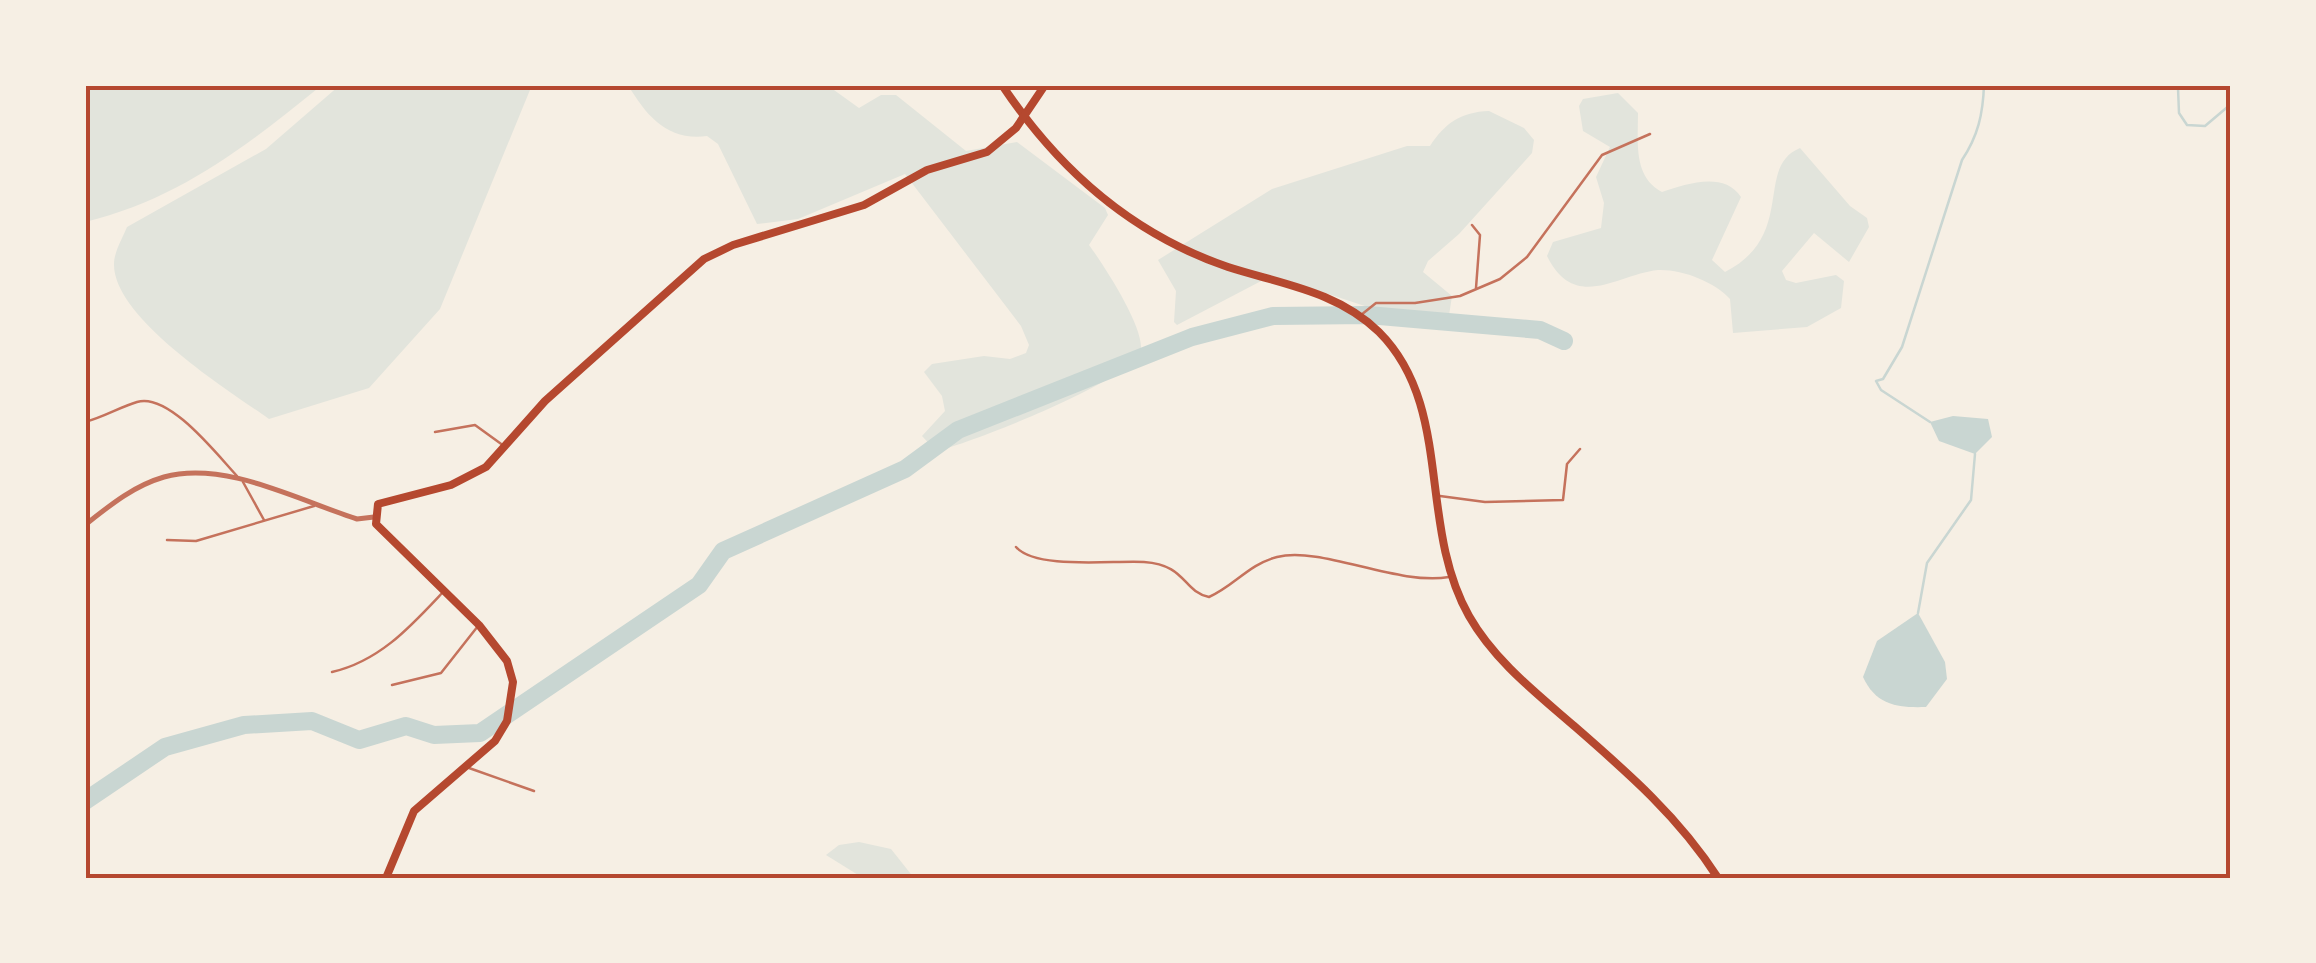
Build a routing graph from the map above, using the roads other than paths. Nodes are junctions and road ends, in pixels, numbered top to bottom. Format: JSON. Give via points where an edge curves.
{"nodes":[{"id":1,"x":1002,"y":85,"type":"edge"},
{"id":2,"x":1045,"y":85,"type":"edge"},
{"id":3,"x":1023,"y":116,"type":"junction"},
{"id":4,"x":1650,"y":134,"type":"dead end"},
{"id":5,"x":1472,"y":225,"type":"dead end"},
{"id":6,"x":1476,"y":290,"type":"junction"},
{"id":7,"x":1360,"y":316,"type":"junction"},
{"id":8,"x":85,"y":422,"type":"edge"},
{"id":9,"x":436,"y":432,"type":"dead end"},
{"id":10,"x":505,"y":447,"type":"junction"},
{"id":11,"x":1580,"y":449,"type":"dead end"},
{"id":12,"x":242,"y":481,"type":"junction"},
{"id":13,"x":1434,"y":496,"type":"junction"},
{"id":14,"x":316,"y":506,"type":"junction"},
{"id":15,"x":374,"y":516,"type":"junction"},
{"id":16,"x":264,"y":520,"type":"junction"},
{"id":17,"x":85,"y":525,"type":"edge"},
{"id":18,"x":168,"y":540,"type":"dead end"},
{"id":19,"x":1016,"y":548,"type":"dead end"},
{"id":20,"x":1450,"y":577,"type":"junction"},
{"id":21,"x":444,"y":590,"type":"junction"},
{"id":22,"x":479,"y":625,"type":"junction"},
{"id":23,"x":332,"y":672,"type":"dead end"},
{"id":24,"x":392,"y":685,"type":"dead end"},
{"id":25,"x":468,"y":768,"type":"junction"},
{"id":26,"x":534,"y":792,"type":"dead end"},
{"id":27,"x":386,"y":878,"type":"edge"},
{"id":28,"x":1718,"y":878,"type":"edge"}],
"edges":[{"from":1,"to":3,"type":"main road"},
{"from":2,"to":3,"type":"main road"},
{"from":3,"to":7,"type":"main road","via":[[1080,180],[1138,224],[1194,254],[1322,295]]},
{"from":3,"to":10,"type":"main road","via":[[986,152],[927,170],[864,205],[704,258],[544,402]]},
{"from":4,"to":6,"type":"lane","via":[[1602,155],[1527,256]]},
{"from":5,"to":6,"type":"lane","via":[[1480,235]]},
{"from":6,"to":7,"type":"lane","via":[[1415,303],[1376,302]]},
{"from":7,"to":13,"type":"main road","via":[[1394,350],[1416,389]]},
{"from":8,"to":12,"type":"lane","via":[[136,402],[158,402]]},
{"from":9,"to":10,"type":"lane","via":[[475,425]]},
{"from":10,"to":15,"type":"main road","via":[[470,477],[384,499]]},
{"from":11,"to":13,"type":"lane","via":[[1568,464],[1563,500]]},
{"from":12,"to":14,"type":"street"},
{"from":12,"to":16,"type":"lane"},
{"from":12,"to":17,"type":"street","via":[[166,476],[129,492]]},
{"from":13,"to":20,"type":"main road"},
{"from":14,"to":15,"type":"street","via":[[358,519]]},
{"from":14,"to":16,"type":"lane"},
{"from":15,"to":21,"type":"main road"},
{"from":16,"to":18,"type":"lane","via":[[196,541]]},
{"from":19,"to":20,"type":"lane","via":[[1031,558],[1082,566],[1164,564],[1209,597],[1250,568],[1288,555],[1361,570]]},
{"from":20,"to":28,"type":"main road","via":[[1495,653],[1656,799]]},
{"from":21,"to":22,"type":"main road"},
{"from":21,"to":23,"type":"lane","via":[[392,643]]},
{"from":22,"to":24,"type":"lane","via":[[441,673]]},
{"from":22,"to":25,"type":"main road","via":[[506,661],[513,699],[495,741]]},
{"from":25,"to":26,"type":"lane"},
{"from":25,"to":27,"type":"main road","via":[[414,811]]}]}
